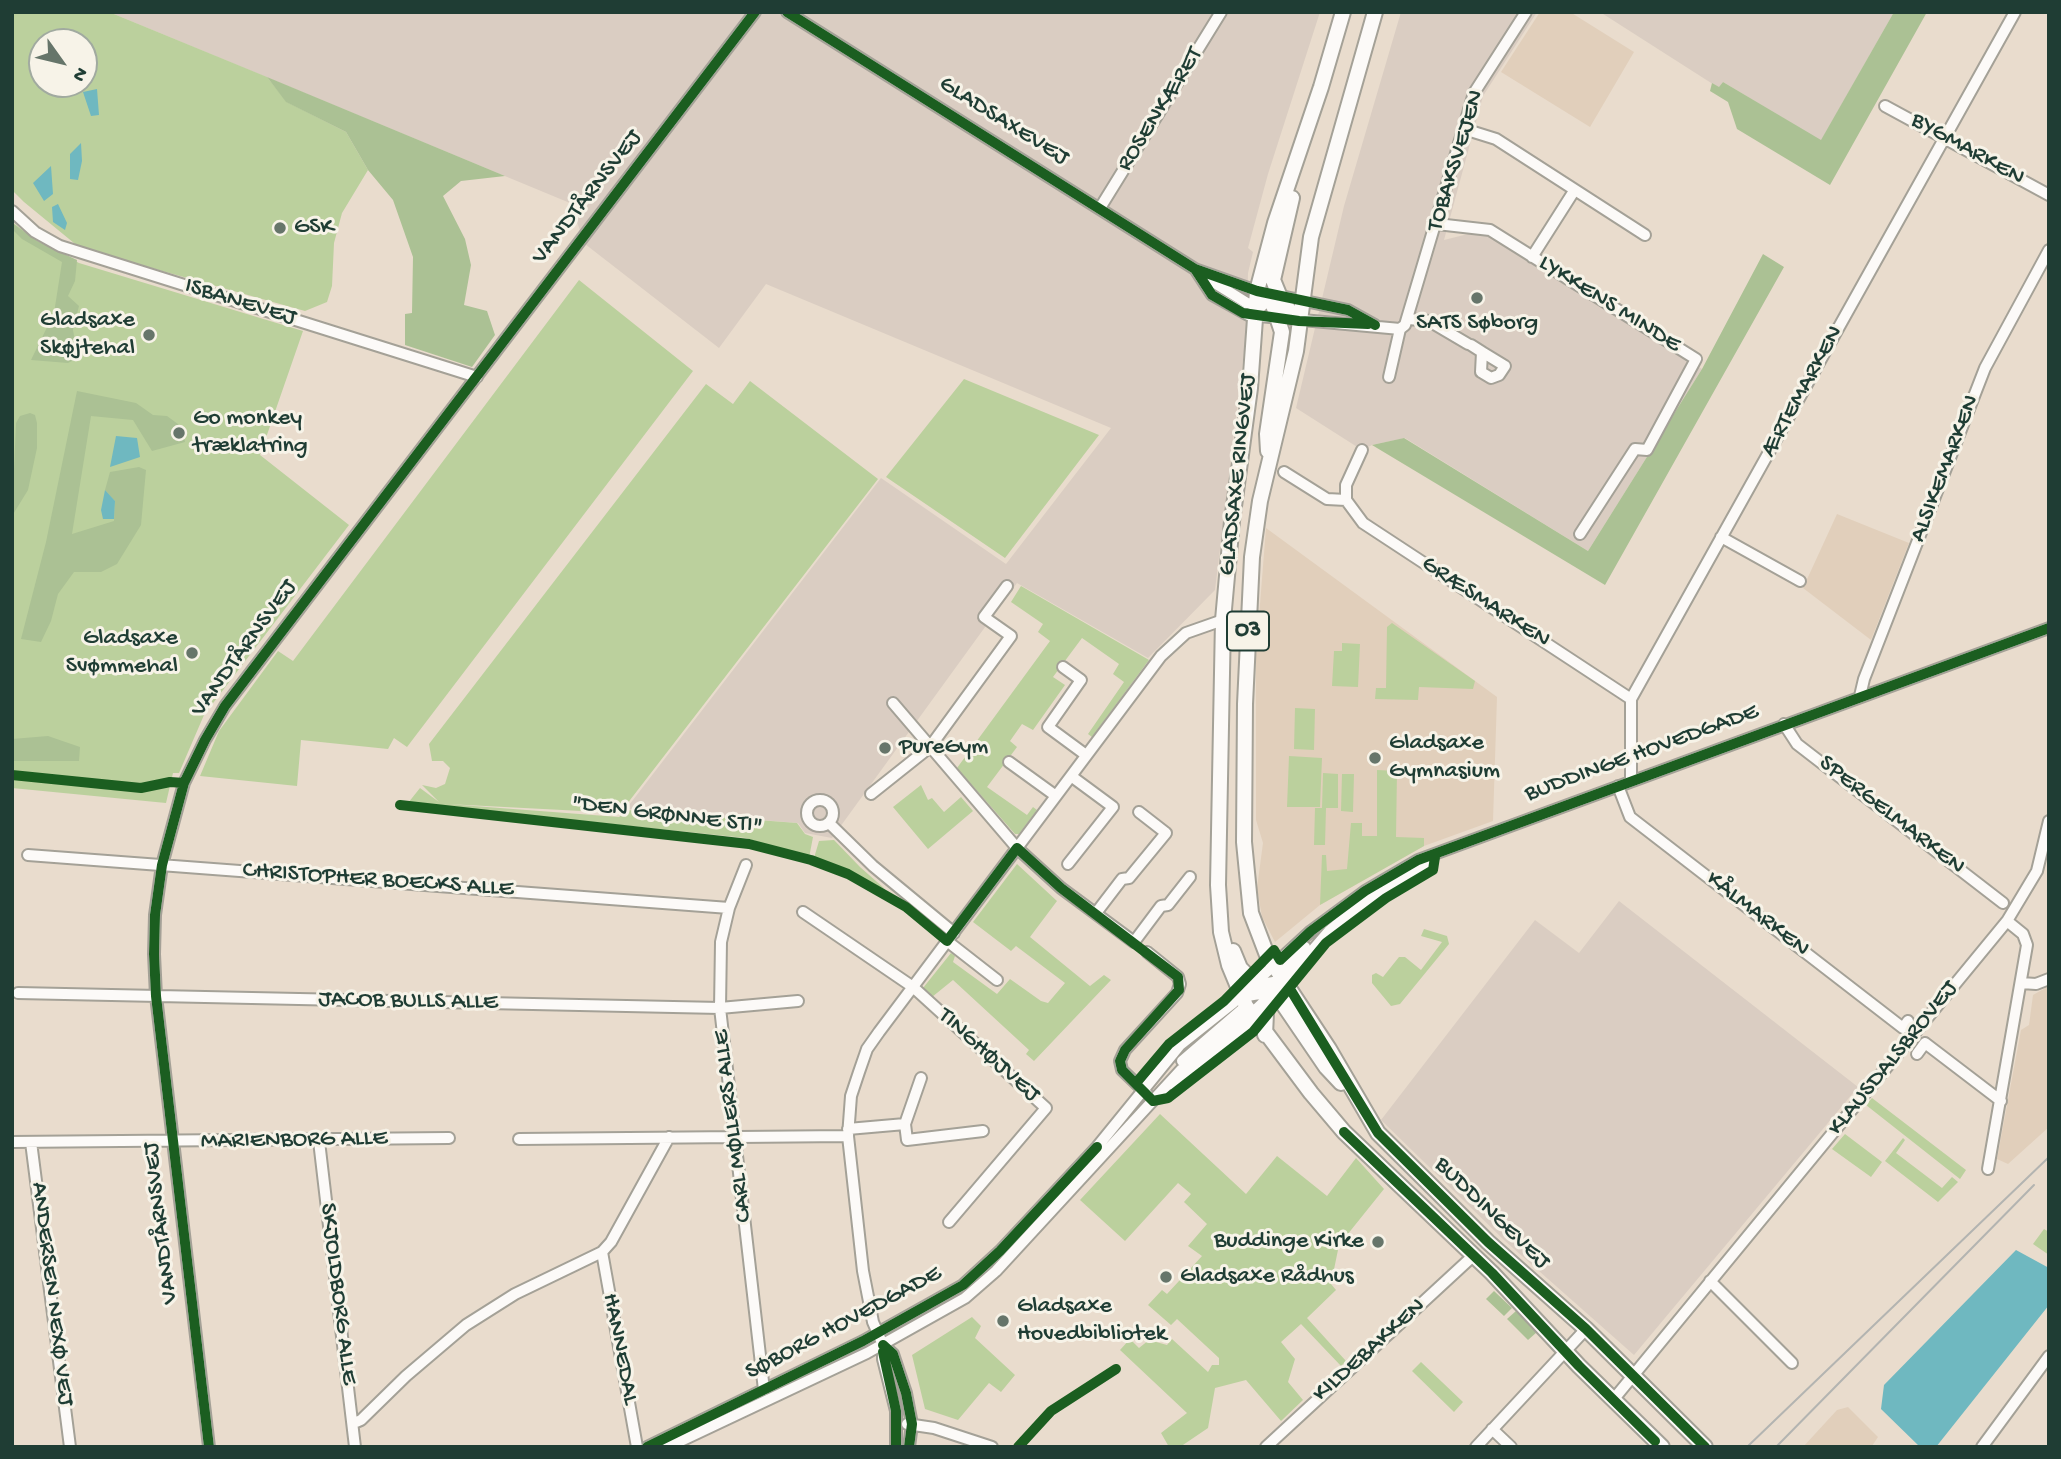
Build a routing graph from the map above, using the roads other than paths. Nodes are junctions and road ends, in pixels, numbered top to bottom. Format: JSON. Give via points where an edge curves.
{"nodes":[{"id":1,"x":755,"y":12,"type":"edge"},
{"id":2,"x":786,"y":12,"type":"edge"},
{"id":3,"x":1221,"y":12,"type":"edge"},
{"id":4,"x":1343,"y":12,"type":"edge"},
{"id":5,"x":1375,"y":12,"type":"edge"},
{"id":6,"x":1526,"y":12,"type":"edge"},
{"id":7,"x":2015,"y":12,"type":"edge"},
{"id":8,"x":1885,"y":106,"type":"dead end"},
{"id":9,"x":1464,"y":129,"type":"junction"},
{"id":10,"x":1944,"y":138,"type":"junction"},
{"id":11,"x":1296,"y":159,"type":"junction"},
{"id":12,"x":1574,"y":191,"type":"junction"},
{"id":13,"x":2049,"y":195,"type":"edge"},
{"id":14,"x":1100,"y":208,"type":"junction"},
{"id":15,"x":12,"y":211,"type":"edge"},
{"id":16,"x":1437,"y":224,"type":"junction"},
{"id":17,"x":1645,"y":235,"type":"dead end"},
{"id":18,"x":2049,"y":250,"type":"edge"},
{"id":19,"x":1532,"y":257,"type":"junction"},
{"id":20,"x":1195,"y":269,"type":"junction"},
{"id":21,"x":1284,"y":303,"type":"junction"},
{"id":22,"x":1256,"y":304,"type":"junction"},
{"id":23,"x":1409,"y":318,"type":"junction"},
{"id":24,"x":1299,"y":321,"type":"junction"},
{"id":25,"x":1375,"y":325,"type":"junction"},
{"id":26,"x":1400,"y":329,"type":"junction"},
{"id":27,"x":1482,"y":352,"type":"dead end"},
{"id":28,"x":477,"y":377,"type":"junction"},
{"id":29,"x":1389,"y":377,"type":"dead end"},
{"id":30,"x":1362,"y":450,"type":"dead end"},
{"id":31,"x":1284,"y":472,"type":"dead end"},
{"id":32,"x":1269,"y":473,"type":"junction"},
{"id":33,"x":1346,"y":500,"type":"junction"},
{"id":34,"x":1580,"y":534,"type":"dead end"},
{"id":35,"x":1721,"y":537,"type":"junction"},
{"id":36,"x":1800,"y":581,"type":"dead end"},
{"id":37,"x":1007,"y":586,"type":"dead end"},
{"id":38,"x":1223,"y":620,"type":"junction"},
{"id":39,"x":2049,"y":628,"type":"edge"},
{"id":40,"x":1063,"y":667,"type":"dead end"},
{"id":41,"x":1860,"y":696,"type":"junction"},
{"id":42,"x":1631,"y":699,"type":"junction"},
{"id":43,"x":893,"y":703,"type":"dead end"},
{"id":44,"x":1784,"y":724,"type":"junction"},
{"id":45,"x":930,"y":747,"type":"junction"},
{"id":46,"x":1087,"y":755,"type":"junction"},
{"id":47,"x":1009,"y":762,"type":"dead end"},
{"id":48,"x":1071,"y":776,"type":"junction"},
{"id":49,"x":1630,"y":781,"type":"junction"},
{"id":50,"x":1618,"y":786,"type":"junction"},
{"id":51,"x":872,"y":794,"type":"dead end"},
{"id":52,"x":1056,"y":796,"type":"junction"},
{"id":53,"x":1139,"y":812,"type":"dead end"},
{"id":54,"x":2049,"y":821,"type":"edge"},
{"id":55,"x":829,"y":823,"type":"dead end"},
{"id":56,"x":1017,"y":848,"type":"junction"},
{"id":57,"x":28,"y":855,"type":"dead end"},
{"id":58,"x":1434,"y":857,"type":"junction"},
{"id":59,"x":1068,"y":864,"type":"dead end"},
{"id":60,"x":162,"y":865,"type":"junction"},
{"id":61,"x":746,"y":865,"type":"dead end"},
{"id":62,"x":1190,"y":877,"type":"dead end"},
{"id":63,"x":1218,"y":885,"type":"junction"},
{"id":64,"x":2003,"y":902,"type":"dead end"},
{"id":65,"x":729,"y":908,"type":"junction"},
{"id":66,"x":803,"y":912,"type":"dead end"},
{"id":67,"x":1096,"y":913,"type":"junction"},
{"id":68,"x":2007,"y":921,"type":"junction"},
{"id":69,"x":951,"y":937,"type":"junction"},
{"id":70,"x":1147,"y":952,"type":"dead end"},
{"id":71,"x":1269,"y":979,"type":"junction"},
{"id":72,"x":2049,"y":979,"type":"edge"},
{"id":73,"x":997,"y":980,"type":"dead end"},
{"id":74,"x":2021,"y":983,"type":"junction"},
{"id":75,"x":913,"y":987,"type":"junction"},
{"id":76,"x":18,"y":993,"type":"dead end"},
{"id":77,"x":156,"y":996,"type":"junction"},
{"id":78,"x":798,"y":1001,"type":"dead end"},
{"id":79,"x":720,"y":1008,"type":"junction"},
{"id":80,"x":1253,"y":1015,"type":"junction"},
{"id":81,"x":1908,"y":1021,"type":"dead end"},
{"id":82,"x":1917,"y":1054,"type":"dead end"},
{"id":83,"x":922,"y":1078,"type":"dead end"},
{"id":84,"x":1142,"y":1089,"type":"junction"},
{"id":85,"x":1153,"y":1101,"type":"junction"},
{"id":86,"x":2001,"y":1101,"type":"junction"},
{"id":87,"x":905,"y":1124,"type":"junction"},
{"id":88,"x":983,"y":1131,"type":"dead end"},
{"id":89,"x":848,"y":1133,"type":"junction"},
{"id":90,"x":737,"y":1136,"type":"junction"},
{"id":91,"x":669,"y":1137,"type":"junction"},
{"id":92,"x":449,"y":1138,"type":"dead end"},
{"id":93,"x":519,"y":1139,"type":"dead end"},
{"id":94,"x":318,"y":1141,"type":"junction"},
{"id":95,"x":12,"y":1142,"type":"edge"},
{"id":96,"x":31,"y":1142,"type":"junction"},
{"id":97,"x":174,"y":1142,"type":"junction"},
{"id":98,"x":1988,"y":1169,"type":"dead end"},
{"id":99,"x":949,"y":1222,"type":"dead end"},
{"id":100,"x":602,"y":1252,"type":"junction"},
{"id":101,"x":1474,"y":1256,"type":"junction"},
{"id":102,"x":1710,"y":1281,"type":"junction"},
{"id":103,"x":962,"y":1285,"type":"junction"},
{"id":104,"x":1586,"y":1329,"type":"junction"},
{"id":105,"x":877,"y":1334,"type":"junction"},
{"id":106,"x":883,"y":1345,"type":"junction"},
{"id":107,"x":1566,"y":1350,"type":"junction"},
{"id":108,"x":2049,"y":1356,"type":"edge"},
{"id":109,"x":1793,"y":1363,"type":"dead end"},
{"id":110,"x":1632,"y":1377,"type":"junction"},
{"id":111,"x":811,"y":1378,"type":"junction"},
{"id":112,"x":764,"y":1390,"type":"junction"},
{"id":113,"x":1616,"y":1397,"type":"junction"},
{"id":114,"x":354,"y":1423,"type":"junction"},
{"id":115,"x":897,"y":1424,"type":"junction"},
{"id":116,"x":912,"y":1424,"type":"junction"},
{"id":117,"x":1492,"y":1429,"type":"junction"},
{"id":118,"x":70,"y":1447,"type":"edge"},
{"id":119,"x":209,"y":1447,"type":"edge"},
{"id":120,"x":355,"y":1447,"type":"edge"},
{"id":121,"x":637,"y":1447,"type":"edge"},
{"id":122,"x":647,"y":1447,"type":"edge"},
{"id":123,"x":668,"y":1447,"type":"edge"},
{"id":124,"x":896,"y":1447,"type":"edge"},
{"id":125,"x":909,"y":1447,"type":"edge"},
{"id":126,"x":992,"y":1447,"type":"edge"},
{"id":127,"x":1266,"y":1447,"type":"edge"},
{"id":128,"x":1476,"y":1447,"type":"edge"},
{"id":129,"x":1511,"y":1447,"type":"edge"},
{"id":130,"x":1662,"y":1447,"type":"edge"},
{"id":131,"x":1705,"y":1447,"type":"edge"},
{"id":132,"x":1982,"y":1447,"type":"edge"}],
"edges":[{"from":1,"to":28,"type":"street","name":"VANDTÅRNSVEJ"},
{"from":2,"to":14,"type":"street","name":"GLADSAXEVEJ"},
{"from":3,"to":14,"type":"street","name":"ROSENKÆRET"},
{"from":4,"to":11,"type":"main road","name":"GLADSAXE RINGVEJ","number":"O3"},
{"from":5,"to":21,"type":"main road","name":"GLADSAXE RINGVEJ","number":"O3","via":[[1323,190],[1304,277]]},
{"from":6,"to":9,"type":"street","name":"TOBAKSVEJEN","via":[[1474,93]]},
{"from":7,"to":10,"type":"street","name":"ÆRTEMARKEN"},
{"from":8,"to":10,"type":"street","name":"BYGMARKEN"},
{"from":9,"to":12,"type":"street","via":[[1496,139]]},
{"from":9,"to":16,"type":"street","name":"TOBAKSVEJEN"},
{"from":10,"to":13,"type":"street","name":"BYGMARKEN"},
{"from":10,"to":35,"type":"street","name":"ÆRTEMARKEN"},
{"from":11,"to":21,"type":"main road","via":[[1274,268]]},
{"from":11,"to":22,"type":"main road","name":"GLADSAXE RINGVEJ","number":"O3"},
{"from":12,"to":17,"type":"street"},
{"from":12,"to":19,"type":"street"},
{"from":14,"to":20,"type":"street","name":"GLADSAXEVEJ"},
{"from":15,"to":28,"type":"street","name":"ISBANEVEJ","via":[[60,246]]},
{"from":16,"to":19,"type":"street","name":"LYKKENS MINDE","via":[[1490,230]]},
{"from":16,"to":23,"type":"street","name":"TOBAKSVEJEN"},
{"from":18,"to":41,"type":"street","name":"ALSIKEMARKEN","via":[[1985,368]]},
{"from":19,"to":34,"type":"street","name":"LYKKENS MINDE","via":[[1696,359],[1647,450],[1635,449]]},
{"from":20,"to":22,"type":"street","name":"GLADSAXEVEJ"},
{"from":20,"to":22,"type":"street","name":"GLADSAXEVEJ","via":[[1212,295],[1238,311]]},
{"from":21,"to":22,"type":"main road"},
{"from":21,"to":22,"type":"street","name":"GLADSAXEVEJ"},
{"from":21,"to":24,"type":"main road","name":"GLADSAXE RINGVEJ","number":"O3"},
{"from":21,"to":24,"type":"street","name":"GLADSAXEVEJ"},
{"from":21,"to":25,"type":"street","via":[[1348,310]]},
{"from":21,"to":32,"type":"main road","via":[[1283,339],[1267,433]]},
{"from":22,"to":38,"type":"main road","name":"GLADSAXE RINGVEJ","number":"O3"},
{"from":23,"to":26,"type":"street","name":"TOBAKSVEJEN"},
{"from":23,"to":27,"type":"street","via":[[1429,321]]},
{"from":24,"to":25,"type":"street"},
{"from":24,"to":32,"type":"main road","name":"GLADSAXE RINGVEJ","number":"O3"},
{"from":25,"to":26,"type":"street"},
{"from":26,"to":29,"type":"street","name":"TOBAKSVEJEN"},
{"from":28,"to":60,"type":"street","name":"VANDTÅRNSVEJ","via":[[225,706],[184,783]]},
{"from":30,"to":33,"type":"street","via":[[1346,485]]},
{"from":31,"to":33,"type":"street","via":[[1327,499]]},
{"from":32,"to":71,"type":"main road","name":"GLADSAXE RINGVEJ","number":"O3","via":[[1259,502],[1248,621],[1244,842],[1249,904]]},
{"from":33,"to":42,"type":"street","name":"GRÆSMARKEN","via":[[1363,523]]},
{"from":35,"to":36,"type":"street"},
{"from":35,"to":42,"type":"street","name":"ÆRTEMARKEN"},
{"from":37,"to":45,"type":"street","via":[[984,617],[1011,636]]},
{"from":38,"to":46,"type":"street","name":"TINGHØJVEJ","via":[[1176,639]]},
{"from":38,"to":63,"type":"main road","name":"GLADSAXE RINGVEJ","number":"O3"},
{"from":39,"to":41,"type":"street","name":"BUDDINGE HOVEDGADE"},
{"from":40,"to":46,"type":"street","via":[[1081,680],[1048,727]]},
{"from":41,"to":44,"type":"street","name":"BUDDINGE HOVEDGADE"},
{"from":42,"to":49,"type":"street","name":"ÆRTEMARKEN"},
{"from":43,"to":45,"type":"street"},
{"from":44,"to":49,"type":"street","name":"BUDDINGE HOVEDGADE"},
{"from":44,"to":64,"type":"street","name":"SPERGELMARKEN","via":[[1797,744]]},
{"from":45,"to":51,"type":"street"},
{"from":45,"to":56,"type":"street"},
{"from":46,"to":48,"type":"street","name":"TINGHØJVEJ"},
{"from":47,"to":52,"type":"street"},
{"from":48,"to":52,"type":"street","name":"TINGHØJVEJ"},
{"from":48,"to":59,"type":"street","via":[[1113,807]]},
{"from":49,"to":50,"type":"street","name":"BUDDINGE HOVEDGADE"},
{"from":50,"to":58,"type":"street","name":"BUDDINGE HOVEDGADE"},
{"from":50,"to":81,"type":"street","name":"KÅLMARKEN","via":[[1630,817],[1903,1028]]},
{"from":52,"to":56,"type":"street","name":"TINGHØJVEJ"},
{"from":53,"to":67,"type":"street","via":[[1166,832]]},
{"from":54,"to":68,"type":"street","name":"KLAUSDALSBROVEJ","via":[[2037,871]]},
{"from":55,"to":69,"type":"street"},
{"from":56,"to":67,"type":"street"},
{"from":56,"to":69,"type":"street","name":"TINGHØJVEJ"},
{"from":57,"to":60,"type":"street","name":"CHRISTOPHER BOECKS ALLE"},
{"from":58,"to":71,"type":"street","name":"BUDDINGE HOVEDGADE"},
{"from":58,"to":71,"type":"street","name":"BUDDINGE HOVEDGADE","via":[[1418,860],[1365,891]]},
{"from":60,"to":65,"type":"street","name":"CHRISTOPHER BOECKS ALLE"},
{"from":60,"to":77,"type":"street","name":"VANDTÅRNSVEJ","via":[[155,915]]},
{"from":61,"to":65,"type":"street","name":"CARL MØLLERS ALLE"},
{"from":62,"to":67,"type":"street","via":[[1134,942]]},
{"from":63,"to":71,"type":"main road","via":[[1239,966]]},
{"from":63,"to":80,"type":"main road","name":"GLADSAXE RINGVEJ","number":"O3","via":[[1228,965]]},
{"from":65,"to":79,"type":"street","name":"CARL MØLLERS ALLE","via":[[719,967]]},
{"from":66,"to":75,"type":"street"},
{"from":68,"to":74,"type":"street","via":[[2027,939]]},
{"from":68,"to":102,"type":"street","name":"KLAUSDALSBROVEJ"},
{"from":69,"to":73,"type":"street"},
{"from":69,"to":75,"type":"street","name":"TINGHØJVEJ"},
{"from":70,"to":84,"type":"street","via":[[1178,977],[1180,984],[1122,1056],[1121,1068]]},
{"from":71,"to":80,"type":"main road"},
{"from":71,"to":80,"type":"main road"},
{"from":71,"to":80,"type":"street","name":"BUDDINGE HOVEDGADE"},
{"from":71,"to":104,"type":"main road","name":"BUDDINGEVEJ","number":"O3","via":[[1329,1049],[1378,1133]]},
{"from":72,"to":74,"type":"street"},
{"from":74,"to":86,"type":"street"},
{"from":75,"to":89,"type":"street","name":"TINGHØJVEJ","via":[[867,1049],[851,1096]]},
{"from":75,"to":99,"type":"street","name":"TINGHØJVEJ","via":[[1046,1108]]},
{"from":76,"to":77,"type":"street","name":"JACOB BULLS ALLE"},
{"from":77,"to":79,"type":"street","name":"JACOB BULLS ALLE"},
{"from":77,"to":97,"type":"street","name":"VANDTÅRNSVEJ"},
{"from":78,"to":79,"type":"street","name":"JACOB BULLS ALLE"},
{"from":79,"to":90,"type":"street","name":"CARL MØLLERS ALLE"},
{"from":80,"to":84,"type":"street","name":"SØBORG HOVEDGADE","via":[[1180,1045]]},
{"from":80,"to":85,"type":"street","name":"SØBORG HOVEDGADE","via":[[1197,1055]]},
{"from":80,"to":85,"type":"street","via":[[1249,1027]]},
{"from":80,"to":101,"type":"main road","name":"BUDDINGEVEJ","number":"O3","via":[[1344,1132]]},
{"from":82,"to":86,"type":"street","via":[[1924,1043]]},
{"from":83,"to":87,"type":"street"},
{"from":84,"to":85,"type":"street"},
{"from":84,"to":103,"type":"street","name":"SØBORG HOVEDGADE","via":[[1097,1147]]},
{"from":85,"to":106,"type":"street","name":"SØBORG HOVEDGADE","via":[[981,1284],[947,1310]]},
{"from":86,"to":98,"type":"street"},
{"from":87,"to":88,"type":"street","via":[[907,1140]]},
{"from":87,"to":89,"type":"street"},
{"from":89,"to":90,"type":"street"},
{"from":89,"to":105,"type":"street","name":"TINGHØJVEJ","via":[[866,1293]]},
{"from":90,"to":91,"type":"street"},
{"from":90,"to":112,"type":"street","name":"CARL MØLLERS ALLE"},
{"from":91,"to":93,"type":"street"},
{"from":91,"to":100,"type":"street"},
{"from":92,"to":94,"type":"street","name":"MARIENBORG ALLE"},
{"from":94,"to":97,"type":"street","name":"MARIENBORG ALLE"},
{"from":94,"to":114,"type":"street","name":"SKJOLDBORG ALLE"},
{"from":95,"to":96,"type":"street","name":"MARIENBORG ALLE"},
{"from":96,"to":97,"type":"street","name":"MARIENBORG ALLE"},
{"from":96,"to":118,"type":"street","name":"ANDERSEN NEXØ VEJ"},
{"from":97,"to":119,"type":"street","name":"VANDTÅRNSVEJ"},
{"from":100,"to":114,"type":"street","via":[[515,1294],[467,1325]]},
{"from":100,"to":121,"type":"street","name":"HANNEDAL"},
{"from":101,"to":107,"type":"main road","name":"BUDDINGEVEJ","number":"O3"},
{"from":101,"to":127,"type":"street","name":"KILDEBAKKEN"},
{"from":102,"to":109,"type":"street"},
{"from":102,"to":110,"type":"street","name":"KLAUSDALSBROVEJ"},
{"from":103,"to":105,"type":"street","name":"SØBORG HOVEDGADE"},
{"from":103,"to":106,"type":"street"},
{"from":104,"to":107,"type":"street"},
{"from":104,"to":110,"type":"main road","name":"BUDDINGEVEJ","number":"O3"},
{"from":105,"to":106,"type":"street","name":"TINGHØJVEJ"},
{"from":105,"to":111,"type":"street","via":[[876,1339]]},
{"from":105,"to":112,"type":"street","name":"SØBORG HOVEDGADE"},
{"from":106,"to":111,"type":"street","name":"SØBORG HOVEDGADE"},
{"from":106,"to":115,"type":"street"},
{"from":106,"to":116,"type":"street","name":"TINGHØJVEJ","via":[[897,1362]]},
{"from":107,"to":113,"type":"main road","name":"BUDDINGEVEJ","number":"O3"},
{"from":107,"to":117,"type":"street"},
{"from":108,"to":132,"type":"street"},
{"from":110,"to":113,"type":"street","name":"KLAUSDALSBROVEJ"},
{"from":110,"to":131,"type":"main road","name":"BUDDINGEVEJ","number":"O3"},
{"from":111,"to":123,"type":"street","name":"SØBORG HOVEDGADE"},
{"from":112,"to":122,"type":"street","name":"SØBORG HOVEDGADE"},
{"from":113,"to":130,"type":"main road","name":"BUDDINGEVEJ","number":"O3"},
{"from":114,"to":120,"type":"street","name":"SKJOLDBORG ALLE"},
{"from":115,"to":116,"type":"street"},
{"from":115,"to":124,"type":"street"},
{"from":116,"to":125,"type":"street","name":"TINGHØJVEJ"},
{"from":116,"to":126,"type":"street"},
{"from":117,"to":128,"type":"street"},
{"from":117,"to":129,"type":"street"}]}
